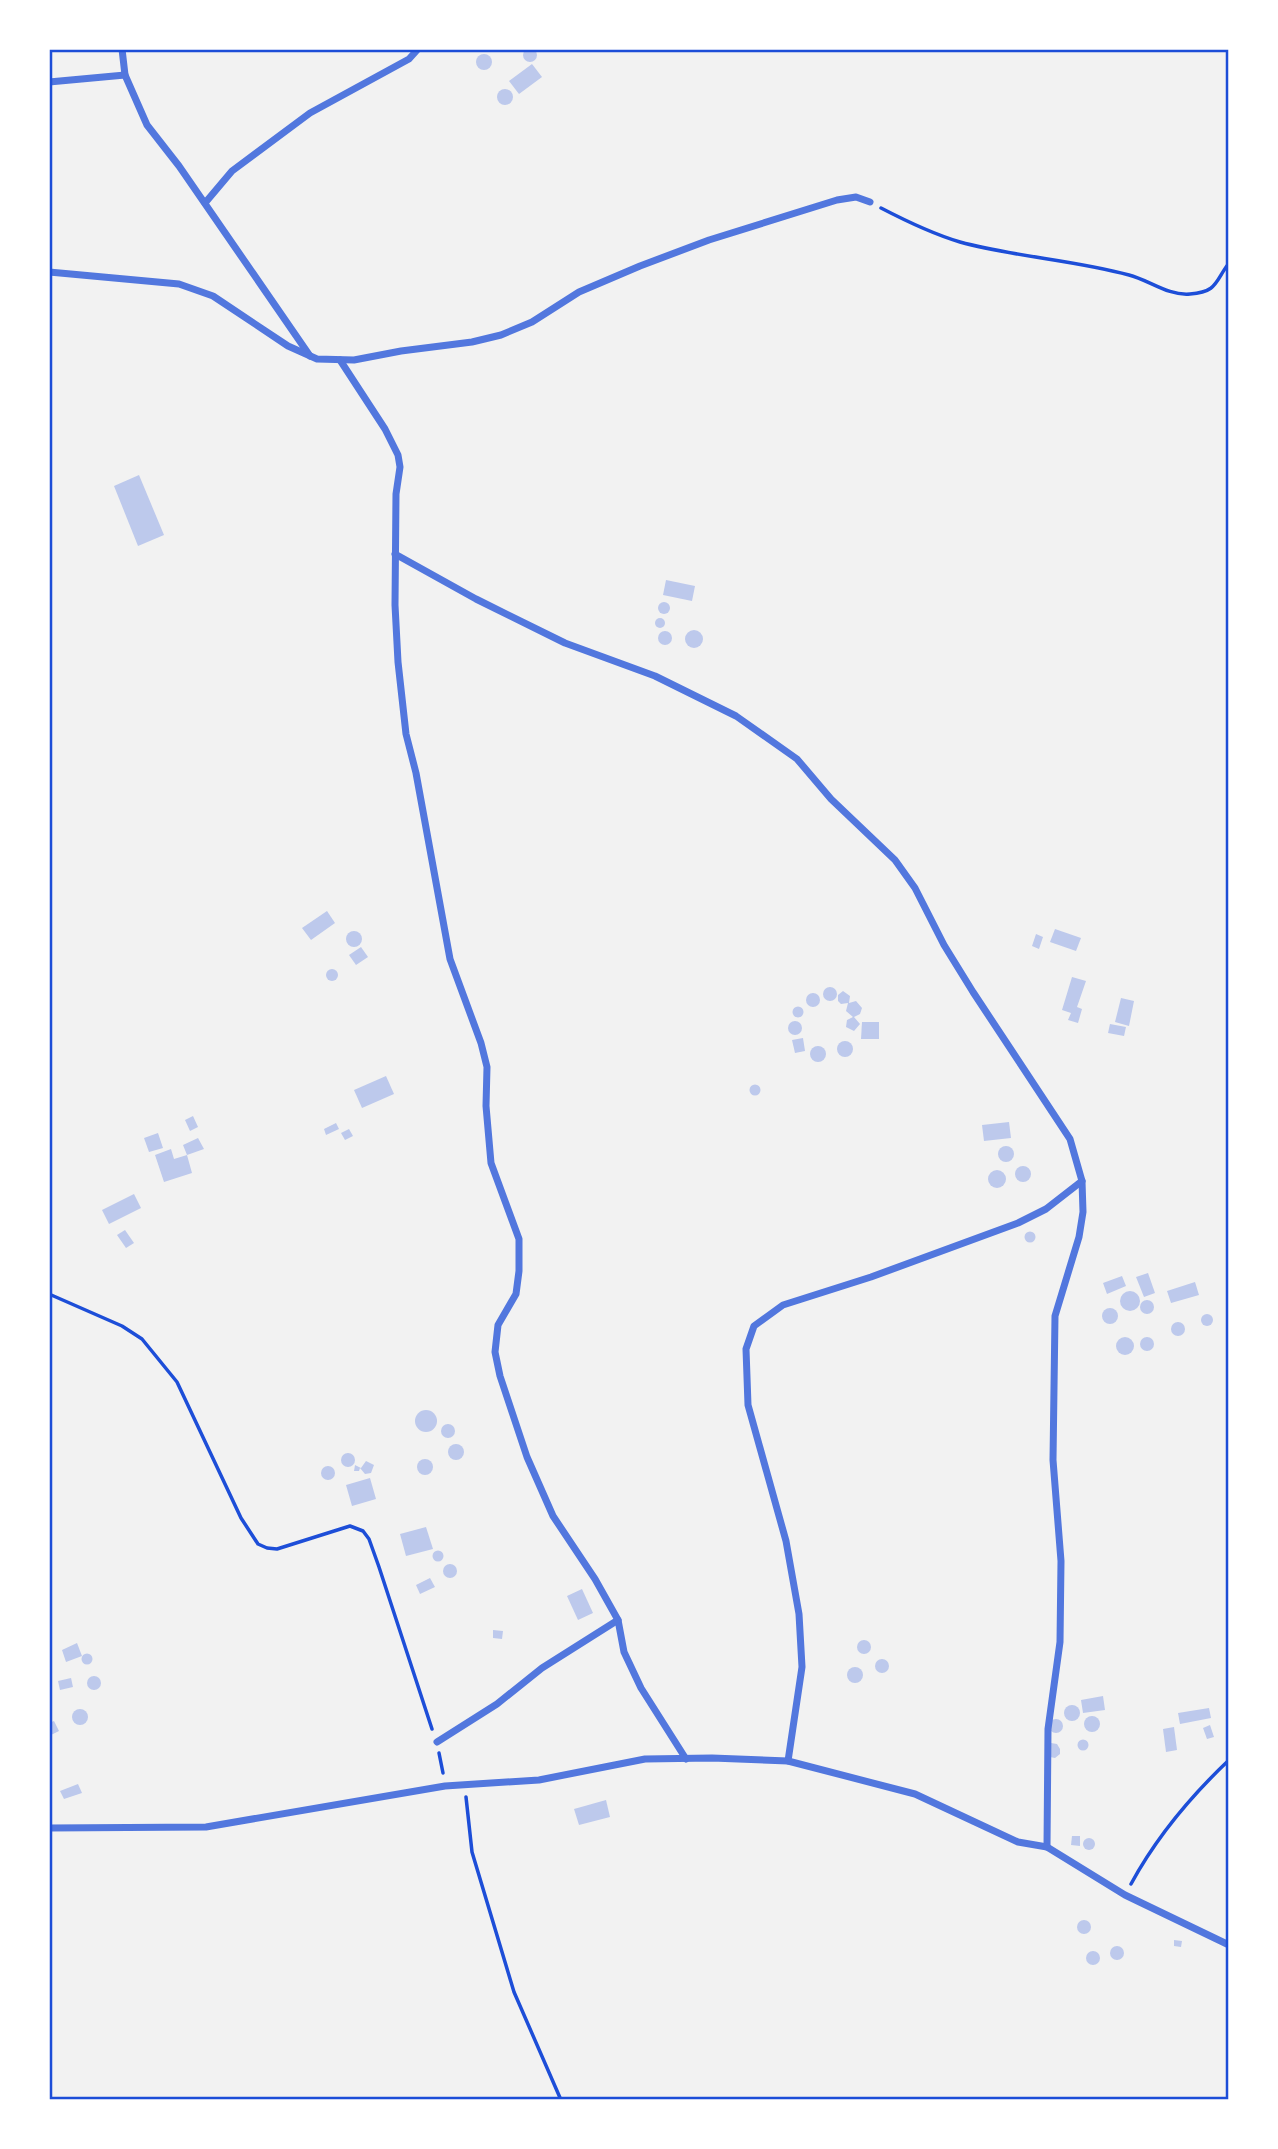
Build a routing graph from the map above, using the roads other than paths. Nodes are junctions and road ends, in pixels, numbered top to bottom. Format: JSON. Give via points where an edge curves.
{"nodes":[{"id":1,"x":122,"y":49,"type":"edge"},
{"id":2,"x":418,"y":49,"type":"edge"},
{"id":3,"x":125,"y":75,"type":"junction"},
{"id":4,"x":49,"y":82,"type":"edge"},
{"id":5,"x":870,"y":202,"type":"road end"},
{"id":6,"x":205,"y":203,"type":"junction"},
{"id":7,"x":49,"y":272,"type":"edge"},
{"id":8,"x":310,"y":356,"type":"junction"},
{"id":9,"x":341,"y":360,"type":"junction"},
{"id":10,"x":395,"y":554,"type":"junction"},
{"id":11,"x":1082,"y":1181,"type":"junction"},
{"id":12,"x":618,"y":1620,"type":"junction"},
{"id":13,"x":437,"y":1742,"type":"road end"},
{"id":14,"x":686,"y":1759,"type":"junction"},
{"id":15,"x":788,"y":1761,"type":"junction"},
{"id":16,"x":49,"y":1828,"type":"edge"},
{"id":17,"x":1047,"y":1847,"type":"junction"},
{"id":18,"x":1229,"y":1945,"type":"edge"}],
"edges":[{"from":1,"to":3,"type":"street"},
{"from":2,"to":6,"type":"street","via":[[409,59],[310,113],[232,171]]},
{"from":3,"to":4,"type":"street"},
{"from":3,"to":6,"type":"street","via":[[147,125]]},
{"from":5,"to":9,"type":"street","via":[[856,197],[836,200],[709,240],[579,292],[501,335]]},
{"from":6,"to":8,"type":"street"},
{"from":7,"to":8,"type":"street","via":[[179,285],[213,296]]},
{"from":8,"to":9,"type":"street"},
{"from":9,"to":10,"type":"street","via":[[398,455]]},
{"from":10,"to":11,"type":"street","via":[[565,643],[655,676],[736,716],[797,759],[902,869],[973,992],[1070,1139]]},
{"from":10,"to":12,"type":"street","via":[[398,662],[406,734],[450,959],[487,1067],[491,1163],[519,1239],[516,1294],[498,1325],[495,1352],[500,1376],[553,1516]]},
{"from":11,"to":15,"type":"street","via":[[1018,1223],[783,1305],[754,1326],[746,1349],[748,1405],[786,1541],[799,1614],[802,1667]]},
{"from":11,"to":17,"type":"street","via":[[1079,1237],[1055,1316],[1053,1460],[1062,1561],[1060,1642],[1048,1729]]},
{"from":12,"to":13,"type":"street"},
{"from":12,"to":14,"type":"street","via":[[624,1652],[641,1688]]},
{"from":14,"to":15,"type":"street"},
{"from":14,"to":16,"type":"street","via":[[645,1759],[539,1780],[445,1786],[206,1826]]},
{"from":15,"to":17,"type":"street","via":[[915,1794],[1017,1842]]},
{"from":17,"to":18,"type":"street","via":[[1125,1895]]}]}
